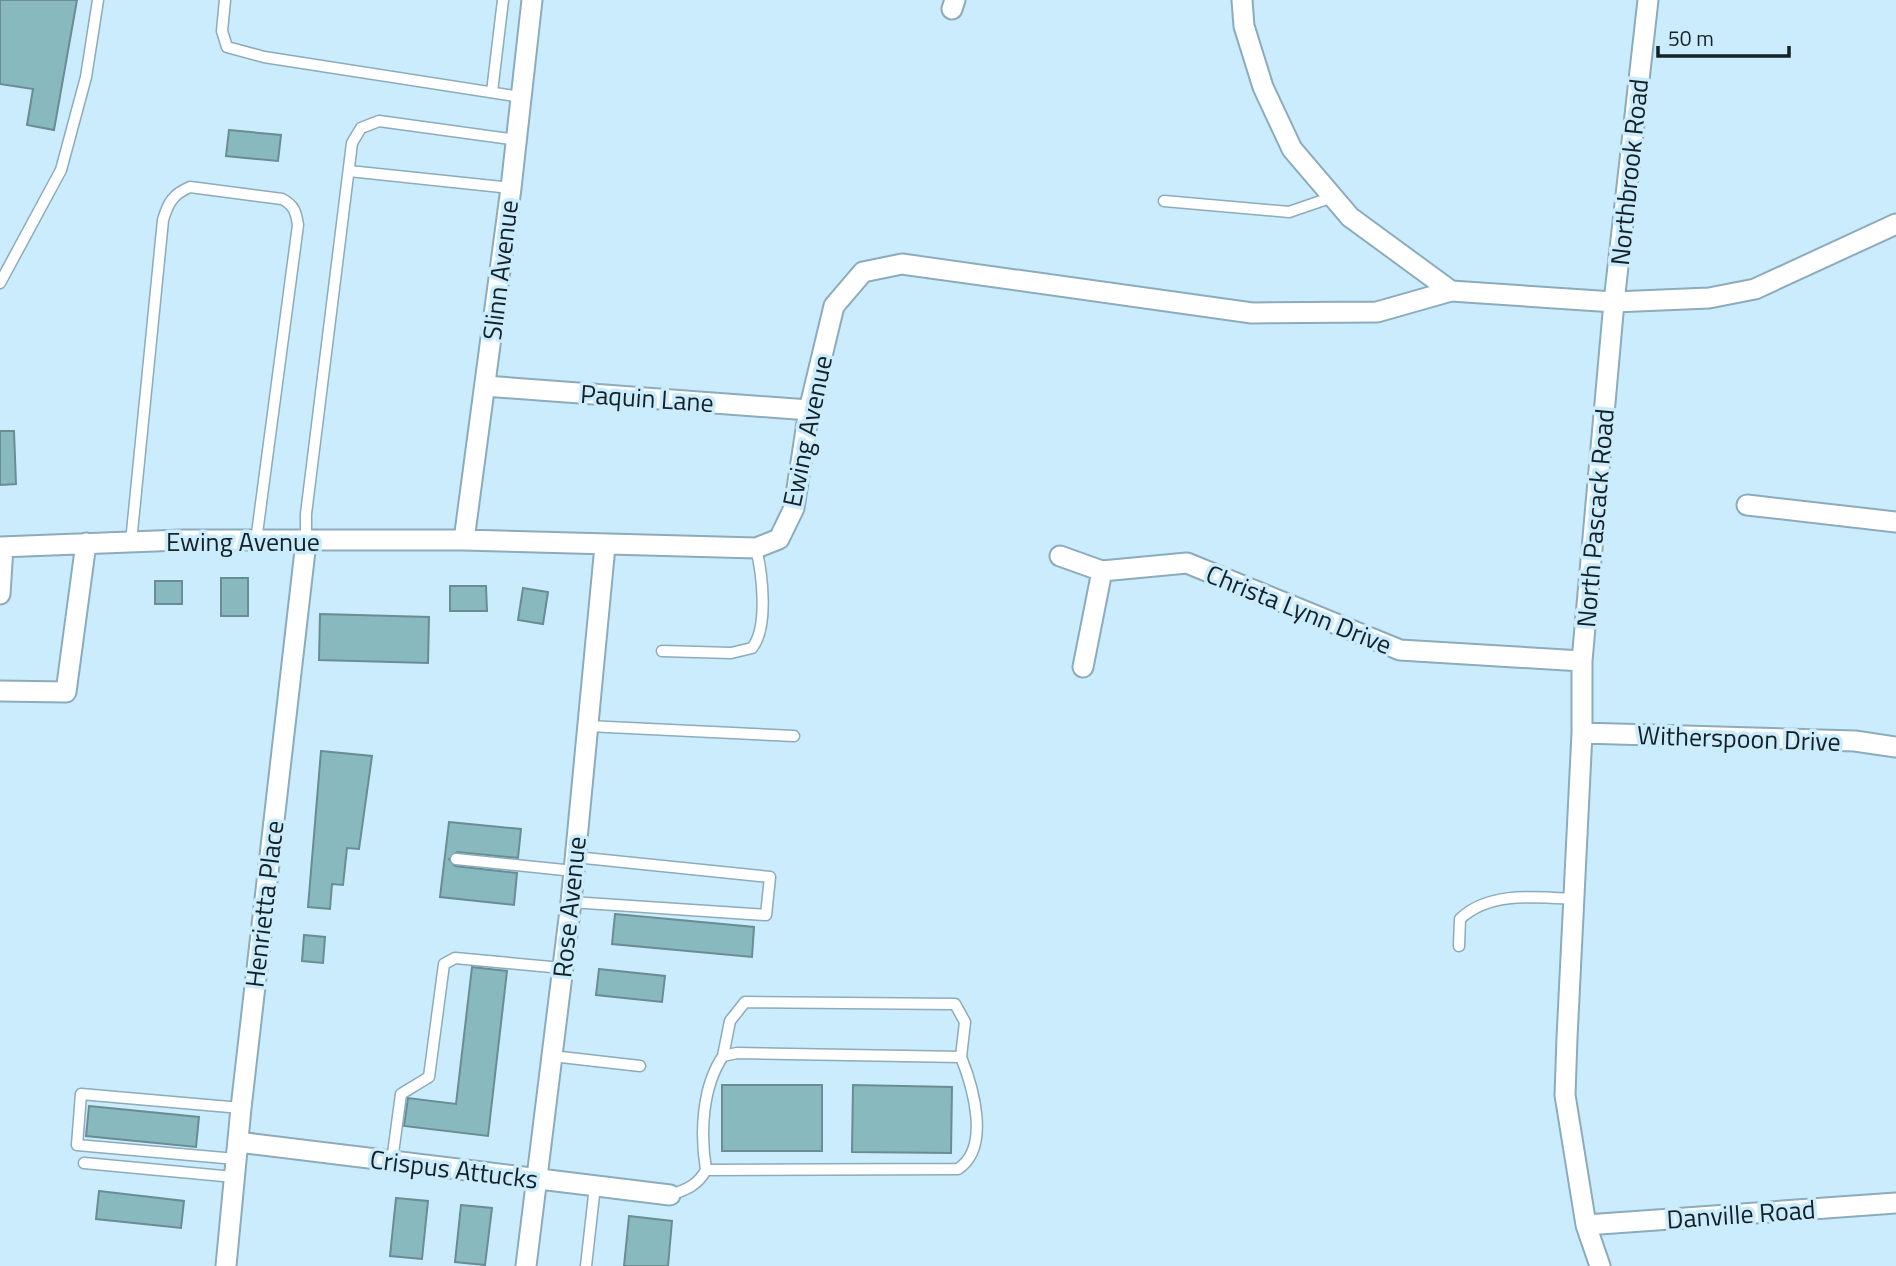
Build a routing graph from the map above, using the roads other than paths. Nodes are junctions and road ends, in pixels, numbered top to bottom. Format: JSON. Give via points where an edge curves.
{"nodes":[{"id":1,"x":98,"y":0,"type":"edge"},
{"id":2,"x":225,"y":0,"type":"edge"},
{"id":3,"x":503,"y":0,"type":"edge"},
{"id":4,"x":532,"y":0,"type":"edge"},
{"id":5,"x":1241,"y":0,"type":"edge"},
{"id":6,"x":1648,"y":0,"type":"edge"},
{"id":7,"x":492,"y":92,"type":"junction"},
{"id":8,"x":521,"y":97,"type":"junction"},
{"id":9,"x":516,"y":140,"type":"junction"},
{"id":10,"x":349,"y":171,"type":"junction"},
{"id":11,"x":511,"y":188,"type":"junction"},
{"id":12,"x":1333,"y":197,"type":"junction"},
{"id":13,"x":1164,"y":201,"type":"dead end"},
{"id":14,"x":1896,"y":224,"type":"edge"},
{"id":15,"x":0,"y":283,"type":"edge"},
{"id":16,"x":1451,"y":291,"type":"junction"},
{"id":17,"x":1614,"y":302,"type":"junction"},
{"id":18,"x":485,"y":386,"type":"junction"},
{"id":19,"x":810,"y":410,"type":"junction"},
{"id":20,"x":1747,"y":505,"type":"dead end"},
{"id":21,"x":1896,"y":522,"type":"edge"},
{"id":22,"x":464,"y":540,"type":"junction"},
{"id":23,"x":256,"y":541,"type":"junction"},
{"id":24,"x":131,"y":542,"type":"junction"},
{"id":25,"x":306,"y":542,"type":"junction"},
{"id":26,"x":86,"y":543,"type":"junction"},
{"id":27,"x":604,"y":546,"type":"junction"},
{"id":28,"x":2,"y":547,"type":"edge"},
{"id":29,"x":756,"y":548,"type":"junction"},
{"id":30,"x":1060,"y":556,"type":"dead end"},
{"id":31,"x":1102,"y":571,"type":"junction"},
{"id":32,"x":0,"y":594,"type":"edge"},
{"id":33,"x":662,"y":651,"type":"dead end"},
{"id":34,"x":1582,"y":662,"type":"junction"},
{"id":35,"x":1083,"y":667,"type":"dead end"},
{"id":36,"x":0,"y":691,"type":"edge"},
{"id":37,"x":587,"y":726,"type":"junction"},
{"id":38,"x":1582,"y":733,"type":"junction"},
{"id":39,"x":794,"y":736,"type":"dead end"},
{"id":40,"x":1896,"y":747,"type":"edge"},
{"id":41,"x":456,"y":859,"type":"dead end"},
{"id":42,"x":574,"y":864,"type":"junction"},
{"id":43,"x":1574,"y":899,"type":"junction"},
{"id":44,"x":571,"y":902,"type":"junction"},
{"id":45,"x":1459,"y":946,"type":"dead end"},
{"id":46,"x":562,"y":968,"type":"junction"},
{"id":47,"x":552,"y":1056,"type":"junction"},
{"id":48,"x":723,"y":1056,"type":"junction"},
{"id":49,"x":961,"y":1057,"type":"junction"},
{"id":50,"x":640,"y":1066,"type":"dead end"},
{"id":51,"x":241,"y":1108,"type":"junction"},
{"id":52,"x":236,"y":1159,"type":"junction"},
{"id":53,"x":392,"y":1161,"type":"junction"},
{"id":54,"x":83,"y":1163,"type":"dead end"},
{"id":55,"x":706,"y":1170,"type":"junction"},
{"id":56,"x":536,"y":1180,"type":"junction"},
{"id":57,"x":595,"y":1186,"type":"junction"},
{"id":58,"x":670,"y":1195,"type":"joint"},
{"id":59,"x":1896,"y":1203,"type":"edge"},
{"id":60,"x":1586,"y":1225,"type":"junction"},
{"id":61,"x":226,"y":1266,"type":"edge"},
{"id":62,"x":526,"y":1266,"type":"edge"},
{"id":63,"x":586,"y":1266,"type":"edge"},
{"id":64,"x":1600,"y":1266,"type":"edge"}],
"edges":[{"from":1,"to":15,"type":"lane","via":[[86,77],[61,170]]},
{"from":2,"to":7,"type":"lane","via":[[222,31],[227,47],[264,57]]},
{"from":3,"to":7,"type":"lane"},
{"from":4,"to":8,"type":"street","name":"Slinn Avenue"},
{"from":5,"to":12,"type":"street","via":[[1263,87],[1292,149]]},
{"from":6,"to":17,"type":"street","name":"Northbrook Road"},
{"from":7,"to":8,"type":"lane"},
{"from":8,"to":9,"type":"street","name":"Slinn Avenue"},
{"from":9,"to":10,"type":"lane","via":[[379,121],[361,128],[352,143]]},
{"from":9,"to":11,"type":"street","name":"Slinn Avenue"},
{"from":10,"to":11,"type":"lane"},
{"from":10,"to":25,"type":"lane"},
{"from":11,"to":18,"type":"street","name":"Slinn Avenue"},
{"from":12,"to":13,"type":"lane","via":[[1289,212]]},
{"from":12,"to":16,"type":"street","via":[[1350,217]]},
{"from":14,"to":17,"type":"street","via":[[1755,289],[1709,298]]},
{"from":16,"to":17,"type":"street"},
{"from":16,"to":19,"type":"street","name":"Ewing Avenue","via":[[1377,312],[1252,313],[902,264],[863,272],[834,306]]},
{"from":17,"to":34,"type":"street","name":"North Pascack Road"},
{"from":18,"to":19,"type":"street","name":"Paquin Lane"},
{"from":18,"to":22,"type":"street","name":"Slinn Avenue"},
{"from":19,"to":29,"type":"street","name":"Ewing Avenue","via":[[794,508],[779,539]]},
{"from":20,"to":21,"type":"street"},
{"from":22,"to":25,"type":"street","name":"Ewing Avenue"},
{"from":22,"to":27,"type":"street","name":"Ewing Avenue"},
{"from":23,"to":24,"type":"street","name":"Ewing Avenue"},
{"from":23,"to":24,"type":"lane","via":[[296,213],[291,203],[282,199],[190,187],[176,193],[163,220]]},
{"from":23,"to":25,"type":"street","name":"Ewing Avenue"},
{"from":24,"to":26,"type":"street","name":"Ewing Avenue"},
{"from":25,"to":51,"type":"street","name":"Henrietta Place"},
{"from":26,"to":28,"type":"street","name":"Ewing Avenue"},
{"from":26,"to":36,"type":"street","via":[[66,692]]},
{"from":27,"to":29,"type":"street","name":"Ewing Avenue"},
{"from":27,"to":37,"type":"street","name":"Rose Avenue"},
{"from":28,"to":32,"type":"street"},
{"from":29,"to":33,"type":"lane","via":[[764,585],[758,636],[752,648],[731,653]]},
{"from":30,"to":31,"type":"street","name":"Christa Lynn Drive"},
{"from":31,"to":34,"type":"street","name":"Christa Lynn Drive","via":[[1187,563],[1400,650]]},
{"from":31,"to":35,"type":"street"},
{"from":34,"to":38,"type":"street","name":"North Pascack Road"},
{"from":37,"to":39,"type":"lane"},
{"from":37,"to":42,"type":"street","name":"Rose Avenue"},
{"from":38,"to":40,"type":"street","name":"Witherspoon Drive","via":[[1855,741]]},
{"from":38,"to":43,"type":"street","name":"North Pascack Road"},
{"from":41,"to":42,"type":"lane"},
{"from":42,"to":44,"type":"street","name":"Rose Avenue"},
{"from":42,"to":44,"type":"lane","via":[[770,877],[766,915]]},
{"from":43,"to":45,"type":"lane","via":[[1522,896],[1470,909],[1460,919]]},
{"from":43,"to":60,"type":"street","name":"North Pascack Road","via":[[1565,1094]]},
{"from":44,"to":46,"type":"street","name":"Rose Avenue"},
{"from":46,"to":47,"type":"street","name":"Rose Avenue"},
{"from":46,"to":53,"type":"lane","via":[[455,958],[444,964],[429,1077],[401,1094]]},
{"from":47,"to":50,"type":"lane"},
{"from":47,"to":56,"type":"street","name":"Rose Avenue"},
{"from":48,"to":49,"type":"lane"},
{"from":48,"to":49,"type":"lane","via":[[730,1021],[745,1002],[956,1004],[965,1022]]},
{"from":48,"to":55,"type":"lane","via":[[708,1089]]},
{"from":49,"to":55,"type":"lane","via":[[975,1091],[975,1142],[972,1155],[958,1169]]},
{"from":51,"to":52,"type":"street","name":"Henrietta Place"},
{"from":51,"to":52,"type":"lane","via":[[81,1094],[77,1145]]},
{"from":52,"to":53,"type":"street","name":"Crispus Attucks"},
{"from":52,"to":54,"type":"lane"},
{"from":52,"to":61,"type":"street","name":"Henrietta Place"},
{"from":53,"to":56,"type":"street","name":"Crispus Attucks"},
{"from":55,"to":58,"type":"lane","via":[[687,1190]]},
{"from":56,"to":57,"type":"street","name":"Crispus Attucks"},
{"from":56,"to":62,"type":"street","name":"Rose Avenue"},
{"from":57,"to":58,"type":"street","name":"Crispus Attucks"},
{"from":57,"to":63,"type":"lane"},
{"from":59,"to":60,"type":"street","name":"Danville Road"},
{"from":60,"to":64,"type":"street","name":"North Pascack Road"}]}
